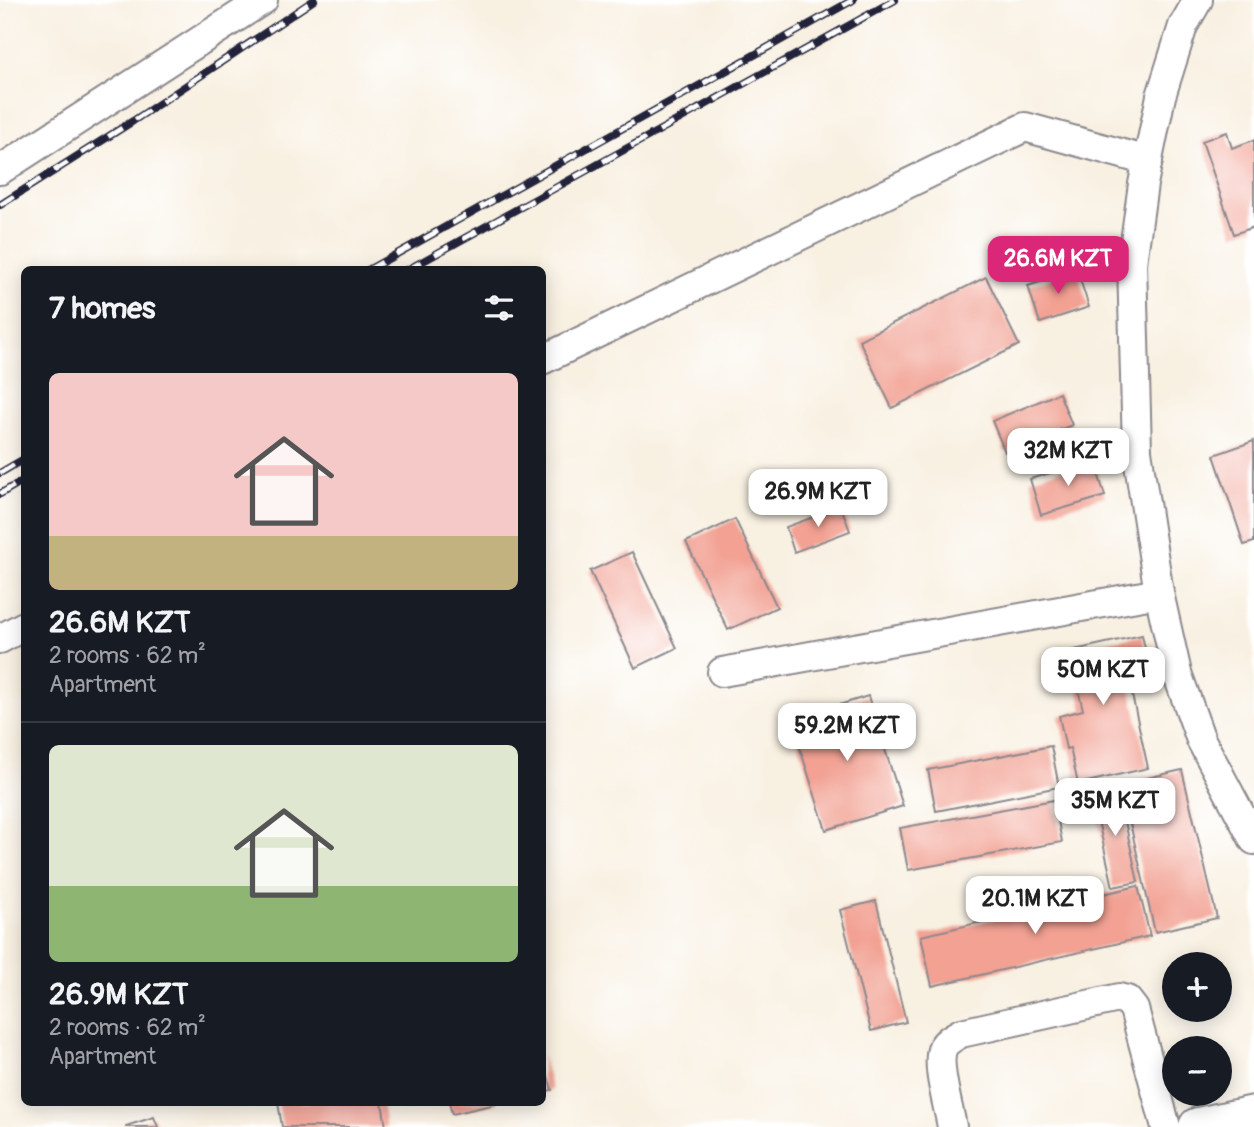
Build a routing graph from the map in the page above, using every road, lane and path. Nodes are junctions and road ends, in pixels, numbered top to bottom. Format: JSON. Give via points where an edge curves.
{"nodes":[{"id":1,"x":263,"y":0,"type":"edge"},
{"id":2,"x":1198,"y":0,"type":"edge"},
{"id":3,"x":1148,"y":161,"type":"junction"},
{"id":4,"x":0,"y":170,"type":"edge"},
{"id":5,"x":546,"y":358,"type":"edge"},
{"id":6,"x":1159,"y":593,"type":"junction"},
{"id":7,"x":21,"y":628,"type":"edge"},
{"id":8,"x":0,"y":639,"type":"edge"},
{"id":9,"x":722,"y":672,"type":"dead end"},
{"id":10,"x":1254,"y":840,"type":"edge"},
{"id":11,"x":1254,"y":1115,"type":"edge"},
{"id":12,"x":952,"y":1127,"type":"edge"},
{"id":13,"x":1166,"y":1127,"type":"edge"},
{"id":14,"x":1198,"y":1127,"type":"edge"}],
"edges":[{"from":1,"to":4,"type":"street"},
{"from":2,"to":3,"type":"street","via":[[1183,26],[1161,96]]},
{"from":3,"to":5,"type":"street","via":[[1025,127]]},
{"from":3,"to":6,"type":"street","via":[[1132,263],[1137,451]]},
{"from":6,"to":9,"type":"street"},
{"from":6,"to":10,"type":"street","via":[[1177,673],[1201,740]]},
{"from":7,"to":8,"type":"street"},
{"from":11,"to":14,"type":"highway"},
{"from":12,"to":13,"type":"street","via":[[941,1067],[950,1038],[1119,998],[1134,1009]]}]}
